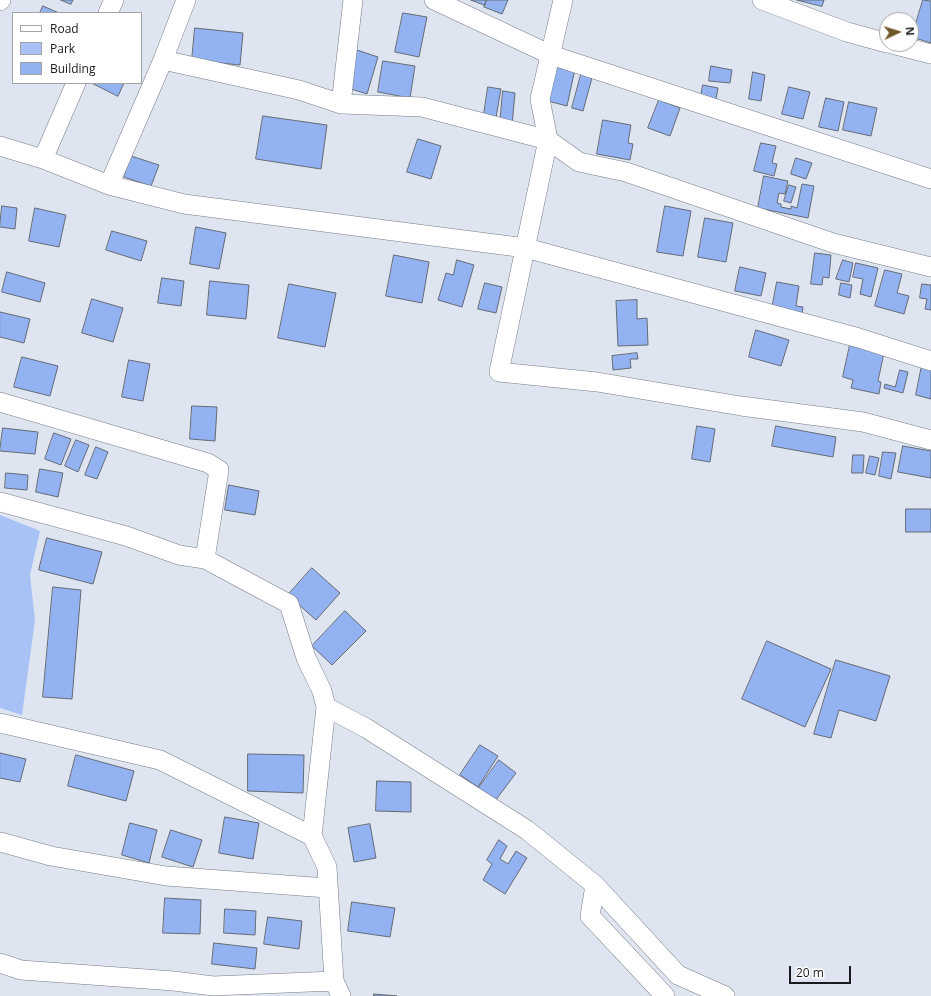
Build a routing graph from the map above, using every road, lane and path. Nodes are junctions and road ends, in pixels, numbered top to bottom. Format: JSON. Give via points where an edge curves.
{"nodes":[{"id":1,"x":114,"y":0,"type":"edge"},
{"id":2,"x":186,"y":0,"type":"edge"},
{"id":3,"x":353,"y":0,"type":"edge"},
{"id":4,"x":434,"y":0,"type":"edge"},
{"id":5,"x":563,"y":0,"type":"edge"},
{"id":6,"x":762,"y":0,"type":"edge"},
{"id":7,"x":108,"y":12,"type":"edge"},
{"id":8,"x":879,"y":41,"type":"edge"},
{"id":9,"x":919,"y":51,"type":"edge"},
{"id":10,"x":931,"y":54,"type":"edge"},
{"id":11,"x":551,"y":55,"type":"junction"},
{"id":12,"x":163,"y":60,"type":"junction"},
{"id":13,"x":76,"y":84,"type":"edge"},
{"id":14,"x":341,"y":104,"type":"junction"},
{"id":15,"x":548,"y":140,"type":"junction"},
{"id":16,"x":0,"y":147,"type":"edge"},
{"id":17,"x":43,"y":159,"type":"junction"},
{"id":18,"x":931,"y":179,"type":"edge"},
{"id":19,"x":109,"y":185,"type":"junction"},
{"id":20,"x":526,"y":248,"type":"junction"},
{"id":21,"x":931,"y":267,"type":"edge"},
{"id":22,"x":931,"y":361,"type":"edge"},
{"id":23,"x":0,"y":402,"type":"edge"},
{"id":24,"x":931,"y":440,"type":"edge"},
{"id":25,"x":0,"y":502,"type":"edge"},
{"id":26,"x":205,"y":559,"type":"junction"},
{"id":27,"x":326,"y":707,"type":"junction"},
{"id":28,"x":0,"y":722,"type":"edge"},
{"id":29,"x":312,"y":836,"type":"junction"},
{"id":30,"x":0,"y":842,"type":"edge"},
{"id":31,"x":594,"y":885,"type":"junction"},
{"id":32,"x":327,"y":888,"type":"junction"},
{"id":33,"x":0,"y":963,"type":"edge"},
{"id":34,"x":338,"y":989,"type":"edge"},
{"id":35,"x":665,"y":996,"type":"edge"},
{"id":36,"x":725,"y":996,"type":"edge"}],
"edges":[{"from":1,"to":7,"type":"street"},
{"from":2,"to":12,"type":"street"},
{"from":3,"to":14,"type":"street"},
{"from":4,"to":11,"type":"street"},
{"from":5,"to":11,"type":"street"},
{"from":6,"to":8,"type":"street"},
{"from":9,"to":10,"type":"street"},
{"from":11,"to":15,"type":"street","via":[[540,99]]},
{"from":11,"to":18,"type":"street"},
{"from":12,"to":14,"type":"street","via":[[299,90]]},
{"from":12,"to":19,"type":"street"},
{"from":13,"to":17,"type":"street"},
{"from":14,"to":15,"type":"street","via":[[422,107]]},
{"from":15,"to":20,"type":"street"},
{"from":15,"to":21,"type":"street","via":[[579,162],[626,172],[833,243]]},
{"from":16,"to":17,"type":"street"},
{"from":17,"to":19,"type":"street"},
{"from":19,"to":20,"type":"street","via":[[184,204]]},
{"from":20,"to":22,"type":"street","via":[[859,338]]},
{"from":20,"to":24,"type":"street","via":[[499,372],[597,382],[741,406],[863,422]]},
{"from":23,"to":26,"type":"street","via":[[208,463],[219,470]]},
{"from":25,"to":26,"type":"street","via":[[126,536],[179,554]]},
{"from":26,"to":27,"type":"street","via":[[289,604],[306,658],[322,691]]},
{"from":27,"to":29,"type":"street"},
{"from":27,"to":31,"type":"street","via":[[366,728],[527,830]]},
{"from":28,"to":29,"type":"street","via":[[160,760]]},
{"from":29,"to":32,"type":"street","via":[[327,867]]},
{"from":30,"to":32,"type":"street","via":[[52,856],[166,876]]},
{"from":31,"to":35,"type":"street","via":[[590,916]]},
{"from":31,"to":36,"type":"street","via":[[678,975]]},
{"from":32,"to":34,"type":"street"},
{"from":33,"to":34,"type":"street","via":[[21,970],[213,986]]}]}
